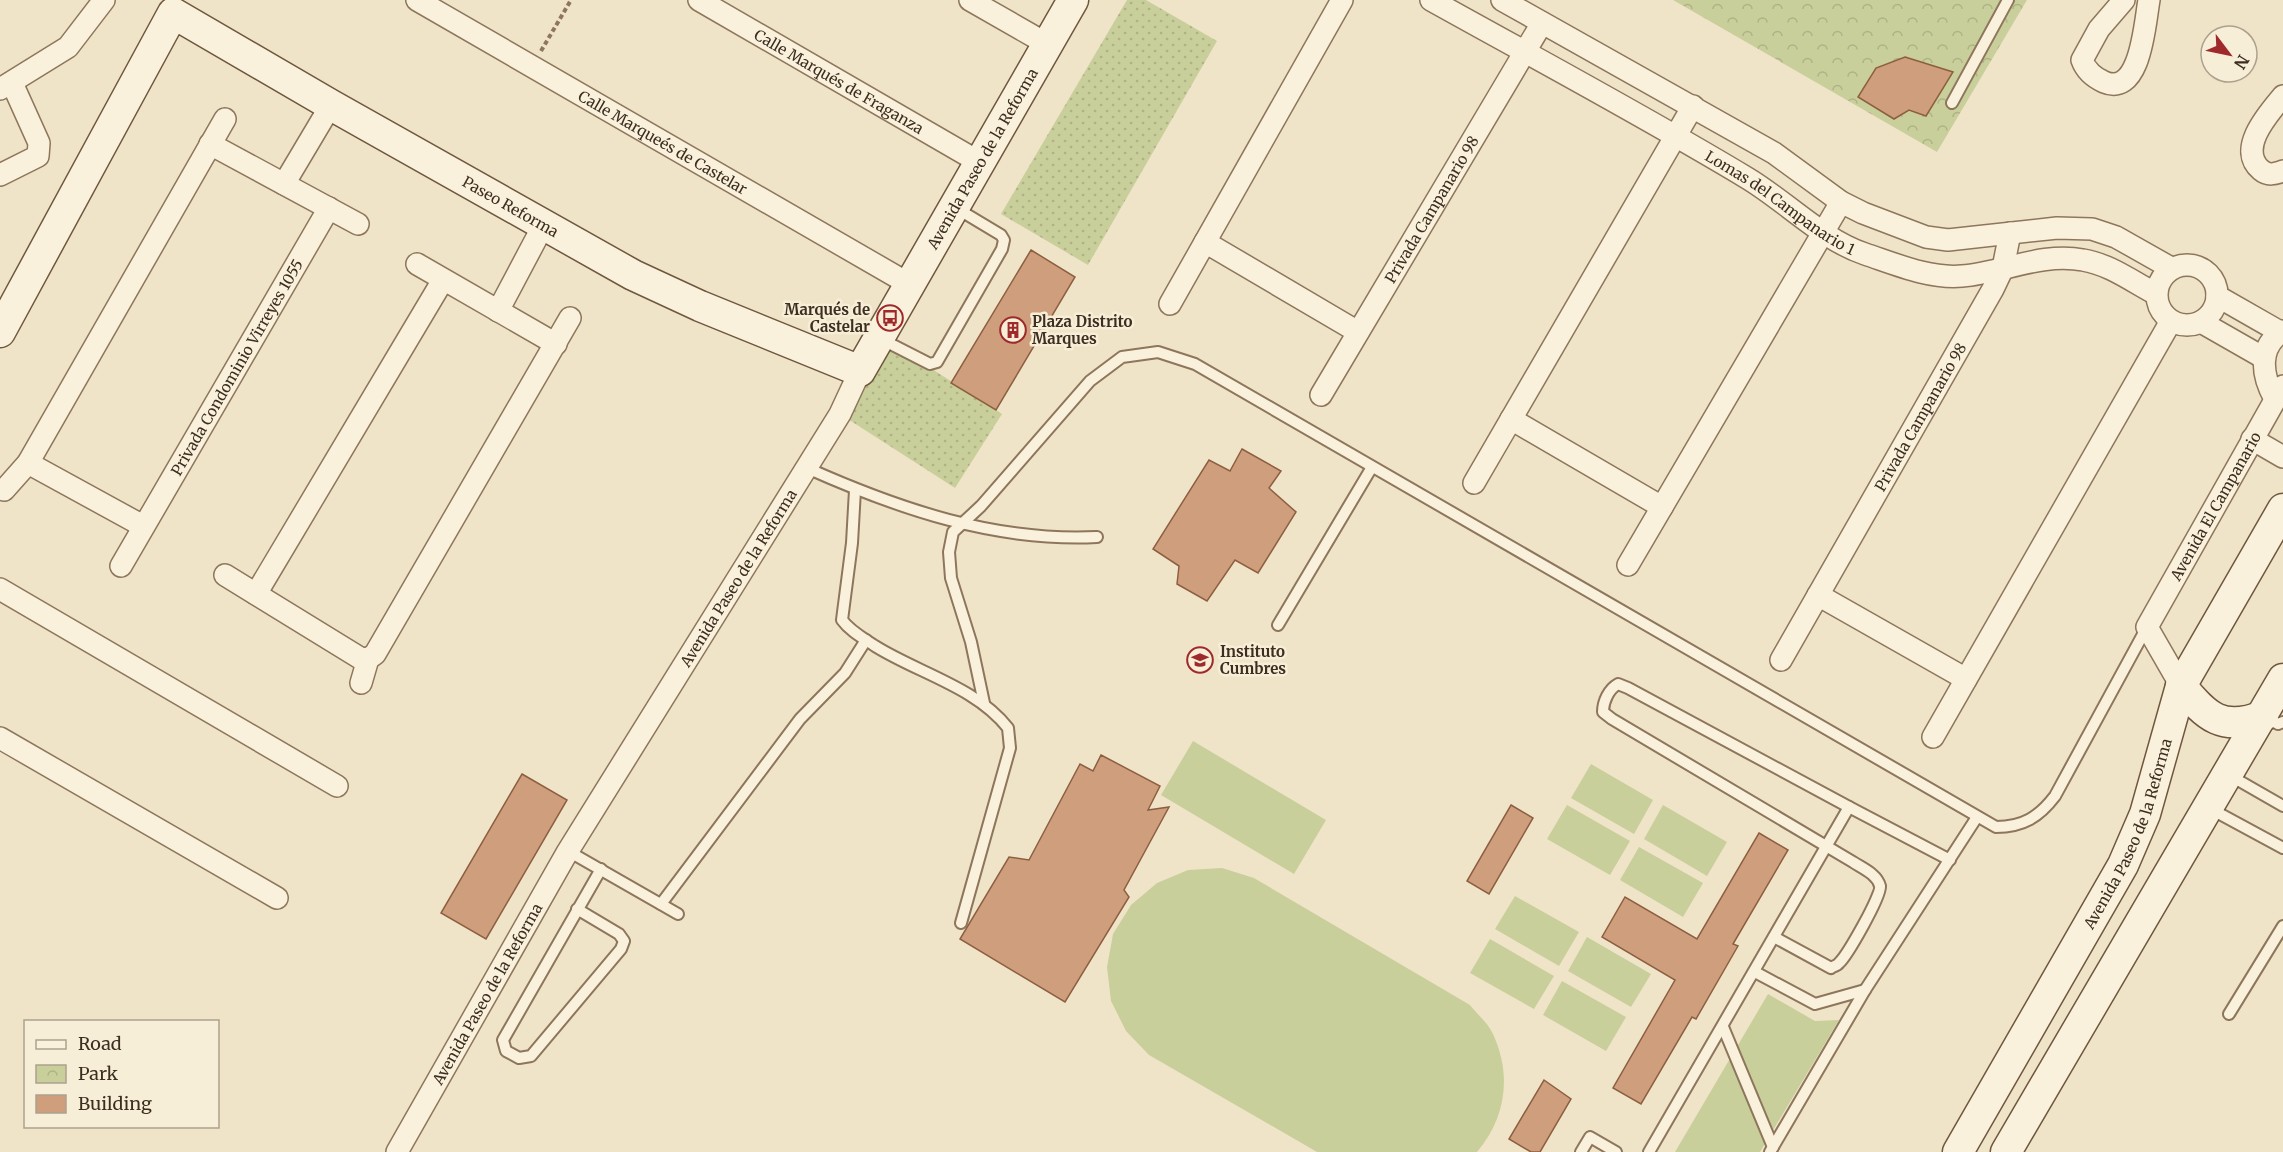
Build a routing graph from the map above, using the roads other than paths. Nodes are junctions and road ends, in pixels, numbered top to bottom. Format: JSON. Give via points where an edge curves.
{"nodes":[{"id":1,"x":104,"y":0,"type":"edge"},
{"id":2,"x":417,"y":0,"type":"edge"},
{"id":3,"x":699,"y":0,"type":"edge"},
{"id":4,"x":970,"y":0,"type":"edge"},
{"id":5,"x":1073,"y":0,"type":"edge"},
{"id":6,"x":1342,"y":0,"type":"edge"},
{"id":7,"x":1431,"y":0,"type":"edge"},
{"id":8,"x":1502,"y":0,"type":"edge"},
{"id":9,"x":2008,"y":0,"type":"edge"},
{"id":10,"x":2124,"y":0,"type":"edge"},
{"id":11,"x":2149,"y":0,"type":"edge"},
{"id":12,"x":176,"y":6,"type":"edge"},
{"id":13,"x":1542,"y":23,"type":"junction"},
{"id":14,"x":1047,"y":44,"type":"junction"},
{"id":15,"x":1524,"y":52,"type":"junction"},
{"id":16,"x":6,"y":86,"type":"edge"},
{"id":17,"x":2283,"y":96,"type":"edge"},
{"id":18,"x":1952,"y":103,"type":"dead end"},
{"id":19,"x":331,"y":105,"type":"junction"},
{"id":20,"x":1693,"y":106,"type":"junction"},
{"id":21,"x":2276,"y":116,"type":"edge"},
{"id":22,"x":225,"y":119,"type":"dead end"},
{"id":23,"x":1674,"y":135,"type":"junction"},
{"id":24,"x":210,"y":144,"type":"junction"},
{"id":25,"x":979,"y":162,"type":"junction"},
{"id":26,"x":2283,"y":171,"type":"edge"},
{"id":27,"x":0,"y":175,"type":"edge"},
{"id":28,"x":284,"y":184,"type":"junction"},
{"id":29,"x":1840,"y":202,"type":"junction"},
{"id":30,"x":953,"y":206,"type":"junction"},
{"id":31,"x":329,"y":208,"type":"junction"},
{"id":32,"x":358,"y":224,"type":"dead end"},
{"id":33,"x":543,"y":226,"type":"junction"},
{"id":34,"x":1822,"y":232,"type":"junction"},
{"id":35,"x":2010,"y":233,"type":"junction"},
{"id":36,"x":1205,"y":242,"type":"junction"},
{"id":37,"x":417,"y":264,"type":"dead end"},
{"id":38,"x":2003,"y":268,"type":"junction"},
{"id":39,"x":2171,"y":268,"type":"junction"},
{"id":40,"x":443,"y":280,"type":"junction"},
{"id":41,"x":909,"y":284,"type":"junction"},
{"id":42,"x":2156,"y":294,"type":"junction"},
{"id":43,"x":2217,"y":296,"type":"junction"},
{"id":44,"x":1170,"y":304,"type":"dead end"},
{"id":45,"x":498,"y":311,"type":"junction"},
{"id":46,"x":570,"y":318,"type":"dead end"},
{"id":47,"x":2171,"y":321,"type":"junction"},
{"id":48,"x":2201,"y":321,"type":"junction"},
{"id":49,"x":2282,"y":331,"type":"edge"},
{"id":50,"x":0,"y":332,"type":"edge"},
{"id":51,"x":1358,"y":332,"type":"junction"},
{"id":52,"x":879,"y":338,"type":"junction"},
{"id":53,"x":556,"y":344,"type":"junction"},
{"id":54,"x":2264,"y":358,"type":"junction"},
{"id":55,"x":860,"y":371,"type":"junction"},
{"id":56,"x":2279,"y":392,"type":"edge"},
{"id":57,"x":1321,"y":395,"type":"dead end"},
{"id":58,"x":1511,"y":419,"type":"junction"},
{"id":59,"x":2252,"y":439,"type":"junction"},
{"id":60,"x":2283,"y":457,"type":"edge"},
{"id":61,"x":28,"y":463,"type":"junction"},
{"id":62,"x":1372,"y":467,"type":"junction"},
{"id":63,"x":807,"y":468,"type":"junction"},
{"id":64,"x":1474,"y":483,"type":"dead end"},
{"id":65,"x":855,"y":489,"type":"junction"},
{"id":66,"x":4,"y":490,"type":"dead end"},
{"id":67,"x":1662,"y":507,"type":"junction"},
{"id":68,"x":2283,"y":509,"type":"edge"},
{"id":69,"x":960,"y":524,"type":"junction"},
{"id":70,"x":142,"y":526,"type":"junction"},
{"id":71,"x":1096,"y":537,"type":"dead end"},
{"id":72,"x":1628,"y":565,"type":"dead end"},
{"id":73,"x":121,"y":566,"type":"dead end"},
{"id":74,"x":225,"y":575,"type":"dead end"},
{"id":75,"x":0,"y":589,"type":"edge"},
{"id":76,"x":256,"y":594,"type":"junction"},
{"id":77,"x":1818,"y":595,"type":"junction"},
{"id":78,"x":1278,"y":625,"type":"dead end"},
{"id":79,"x":2147,"y":627,"type":"junction"},
{"id":80,"x":866,"y":640,"type":"junction"},
{"id":81,"x":368,"y":659,"type":"junction"},
{"id":82,"x":1781,"y":660,"type":"dead end"},
{"id":83,"x":1966,"y":679,"type":"junction"},
{"id":84,"x":2283,"y":679,"type":"edge"},
{"id":85,"x":361,"y":683,"type":"dead end"},
{"id":86,"x":2181,"y":686,"type":"junction"},
{"id":87,"x":984,"y":704,"type":"junction"},
{"id":88,"x":2273,"y":719,"type":"edge"},
{"id":89,"x":1933,"y":737,"type":"dead end"},
{"id":90,"x":0,"y":738,"type":"edge"},
{"id":91,"x":2229,"y":775,"type":"junction"},
{"id":92,"x":337,"y":786,"type":"dead end"},
{"id":93,"x":2283,"y":806,"type":"edge"},
{"id":94,"x":1849,"y":807,"type":"junction"},
{"id":95,"x":2208,"y":808,"type":"junction"},
{"id":96,"x":1977,"y":817,"type":"junction"},
{"id":97,"x":1827,"y":847,"type":"junction"},
{"id":98,"x":2283,"y":848,"type":"edge"},
{"id":99,"x":568,"y":851,"type":"junction"},
{"id":100,"x":1950,"y":860,"type":"junction"},
{"id":101,"x":601,"y":869,"type":"junction"},
{"id":102,"x":277,"y":898,"type":"dead end"},
{"id":103,"x":661,"y":904,"type":"junction"},
{"id":104,"x":577,"y":909,"type":"junction"},
{"id":105,"x":678,"y":914,"type":"dead end"},
{"id":106,"x":961,"y":923,"type":"dead end"},
{"id":107,"x":2283,"y":926,"type":"edge"},
{"id":108,"x":1774,"y":937,"type":"junction"},
{"id":109,"x":1755,"y":972,"type":"junction"},
{"id":110,"x":1865,"y":990,"type":"junction"},
{"id":111,"x":2229,"y":1014,"type":"dead end"},
{"id":112,"x":1723,"y":1027,"type":"junction"},
{"id":113,"x":1772,"y":1150,"type":"edge"},
{"id":114,"x":397,"y":1152,"type":"edge"},
{"id":115,"x":1581,"y":1152,"type":"edge"},
{"id":116,"x":1616,"y":1152,"type":"edge"},
{"id":117,"x":1649,"y":1152,"type":"edge"},
{"id":118,"x":1958,"y":1152,"type":"edge"},
{"id":119,"x":2006,"y":1152,"type":"edge"}],
"edges":[{"from":1,"to":16,"type":"street","via":[[68,47]]},
{"from":2,"to":41,"type":"street","name":"Calle Marqueés de Castelar"},
{"from":3,"to":25,"type":"street","name":"Calle Marqués de Fraganza"},
{"from":4,"to":14,"type":"street"},
{"from":5,"to":14,"type":"street","name":"Avenida Paseo de la Reforma"},
{"from":6,"to":36,"type":"street"},
{"from":7,"to":15,"type":"street","name":"Lomas del Campanario 1"},
{"from":8,"to":13,"type":"street"},
{"from":9,"to":18,"type":"lane"},
{"from":10,"to":11,"type":"street","via":[[2099,29],[2082,60],[2086,70],[2112,85],[2122,82],[2133,71],[2140,54]]},
{"from":12,"to":19,"type":"street","name":"Paseo Reforma"},
{"from":12,"to":50,"type":"street"},
{"from":13,"to":15,"type":"street","name":"Privada Campanario 98"},
{"from":13,"to":20,"type":"street"},
{"from":14,"to":25,"type":"street","name":"Avenida Paseo de la Reforma"},
{"from":15,"to":23,"type":"street","name":"Lomas del Campanario 1"},
{"from":15,"to":51,"type":"street","name":"Privada Campanario 98"},
{"from":16,"to":27,"type":"street","via":[[39,143],[38,156]]},
{"from":17,"to":21,"type":"street"},
{"from":19,"to":28,"type":"street"},
{"from":19,"to":33,"type":"street","name":"Paseo Reforma"},
{"from":20,"to":23,"type":"street"},
{"from":20,"to":29,"type":"street","via":[[1774,153]]},
{"from":21,"to":26,"type":"street","via":[[2254,138],[2252,152],[2256,165],[2264,172],[2273,175]]},
{"from":22,"to":24,"type":"street"},
{"from":23,"to":34,"type":"street","name":"Lomas del Campanario 1","via":[[1750,180]]},
{"from":23,"to":58,"type":"street"},
{"from":24,"to":28,"type":"street"},
{"from":24,"to":61,"type":"street"},
{"from":25,"to":30,"type":"street","name":"Avenida Paseo de la Reforma"},
{"from":28,"to":31,"type":"street"},
{"from":29,"to":34,"type":"street"},
{"from":29,"to":35,"type":"street","via":[[1926,237],[1970,239]]},
{"from":30,"to":41,"type":"street","name":"Avenida Paseo de la Reforma"},
{"from":30,"to":52,"type":"lane","via":[[1001,235],[1002,249],[937,362],[930,364]]},
{"from":31,"to":32,"type":"street"},
{"from":31,"to":70,"type":"street","name":"Privada Condominio Virreyes 1055"},
{"from":33,"to":45,"type":"street"},
{"from":33,"to":55,"type":"street","name":"Paseo Reforma","via":[[700,306]]},
{"from":34,"to":38,"type":"street","name":"Lomas del Campanario 1","via":[[1862,253],[1929,274],[1961,276]]},
{"from":34,"to":67,"type":"street"},
{"from":35,"to":38,"type":"street","name":"Privada Campanario 98"},
{"from":35,"to":39,"type":"street","via":[[2092,229],[2116,237]]},
{"from":36,"to":44,"type":"street"},
{"from":36,"to":51,"type":"street"},
{"from":37,"to":40,"type":"street"},
{"from":38,"to":42,"type":"street","name":"Lomas del Campanario 1","via":[[2048,259],[2082,260],[2109,269]]},
{"from":38,"to":77,"type":"street","name":"Privada Campanario 98"},
{"from":39,"to":42,"type":"street","via":[[2161,279]]},
{"from":39,"to":43,"type":"street","via":[[2197,266],[2208,273]]},
{"from":40,"to":45,"type":"street"},
{"from":40,"to":76,"type":"street"},
{"from":41,"to":52,"type":"street","name":"Avenida Paseo de la Reforma"},
{"from":42,"to":47,"type":"street","via":[[2158,305]]},
{"from":43,"to":48,"type":"street","via":[[2209,315]]},
{"from":43,"to":49,"type":"street"},
{"from":45,"to":53,"type":"street"},
{"from":46,"to":53,"type":"street"},
{"from":47,"to":48,"type":"street","via":[[2188,325]]},
{"from":47,"to":83,"type":"street"},
{"from":48,"to":54,"type":"street"},
{"from":49,"to":54,"type":"street"},
{"from":51,"to":57,"type":"street","name":"Privada Campanario 98"},
{"from":52,"to":55,"type":"street","name":"Avenida Paseo de la Reforma"},
{"from":53,"to":81,"type":"street","via":[[375,654]]},
{"from":54,"to":56,"type":"street","via":[[2266,380]]},
{"from":55,"to":63,"type":"street","name":"Avenida Paseo de la Reforma","via":[[840,414]]},
{"from":56,"to":59,"type":"street","name":"Avenida El Campanario"},
{"from":58,"to":64,"type":"street"},
{"from":58,"to":67,"type":"street"},
{"from":59,"to":60,"type":"street"},
{"from":59,"to":79,"type":"street","name":"Avenida El Campanario"},
{"from":61,"to":66,"type":"street"},
{"from":61,"to":70,"type":"street"},
{"from":62,"to":69,"type":"lane","via":[[1195,364],[1158,352],[1122,357],[1090,381],[981,506]]},
{"from":62,"to":78,"type":"lane"},
{"from":62,"to":96,"type":"lane"},
{"from":63,"to":65,"type":"lane"},
{"from":63,"to":99,"type":"street","name":"Avenida Paseo de la Reforma"},
{"from":65,"to":69,"type":"lane"},
{"from":65,"to":80,"type":"lane","via":[[842,620]]},
{"from":67,"to":72,"type":"street"},
{"from":68,"to":86,"type":"street","name":"Avenida Paseo de la Reforma"},
{"from":69,"to":71,"type":"lane","via":[[1032,537]]},
{"from":69,"to":87,"type":"lane","via":[[953,532],[949,552],[951,578],[971,642]]},
{"from":70,"to":73,"type":"street","name":"Privada Condominio Virreyes 1055"},
{"from":74,"to":76,"type":"street"},
{"from":75,"to":92,"type":"street"},
{"from":76,"to":81,"type":"street","via":[[360,658]]},
{"from":77,"to":82,"type":"street","name":"Privada Campanario 98"},
{"from":77,"to":83,"type":"street"},
{"from":79,"to":86,"type":"street"},
{"from":79,"to":96,"type":"lane","via":[[2043,812],[2009,827],[1996,827]]},
{"from":80,"to":87,"type":"lane"},
{"from":80,"to":103,"type":"lane","via":[[835,685],[800,719]]},
{"from":81,"to":85,"type":"street"},
{"from":83,"to":89,"type":"street"},
{"from":84,"to":88,"type":"street"},
{"from":86,"to":88,"type":"street","via":[[2217,721],[2242,724]]},
{"from":86,"to":118,"type":"street","name":"Avenida Paseo de la Reforma","via":[[2145,814],[2123,864]]},
{"from":87,"to":106,"type":"lane","via":[[1008,728],[1010,748]]},
{"from":88,"to":91,"type":"street"},
{"from":90,"to":102,"type":"street"},
{"from":91,"to":93,"type":"lane"},
{"from":91,"to":95,"type":"street"},
{"from":94,"to":97,"type":"lane"},
{"from":94,"to":97,"type":"lane","via":[[1628,688],[1618,684],[1612,687],[1603,705],[1603,712],[1612,719]]},
{"from":94,"to":100,"type":"lane"},
{"from":95,"to":98,"type":"lane"},
{"from":95,"to":119,"type":"street"},
{"from":96,"to":100,"type":"lane"},
{"from":97,"to":108,"type":"lane"},
{"from":97,"to":108,"type":"lane","via":[[1873,875],[1880,886],[1858,933],[1839,963],[1831,968]]},
{"from":99,"to":101,"type":"lane"},
{"from":99,"to":114,"type":"street","name":"Avenida Paseo de la Reforma"},
{"from":100,"to":110,"type":"lane"},
{"from":101,"to":103,"type":"lane"},
{"from":101,"to":104,"type":"lane"},
{"from":103,"to":105,"type":"lane"},
{"from":104,"to":104,"type":"lane","via":[[619,934],[624,941],[621,949],[531,1056],[519,1058],[506,1050],[503,1040]]},
{"from":107,"to":111,"type":"lane"},
{"from":108,"to":109,"type":"lane"},
{"from":109,"to":110,"type":"lane","via":[[1815,1004]]},
{"from":109,"to":112,"type":"lane"},
{"from":110,"to":113,"type":"lane"},
{"from":112,"to":113,"type":"lane"},
{"from":112,"to":117,"type":"lane"},
{"from":115,"to":116,"type":"lane","via":[[1590,1137]]}]}
